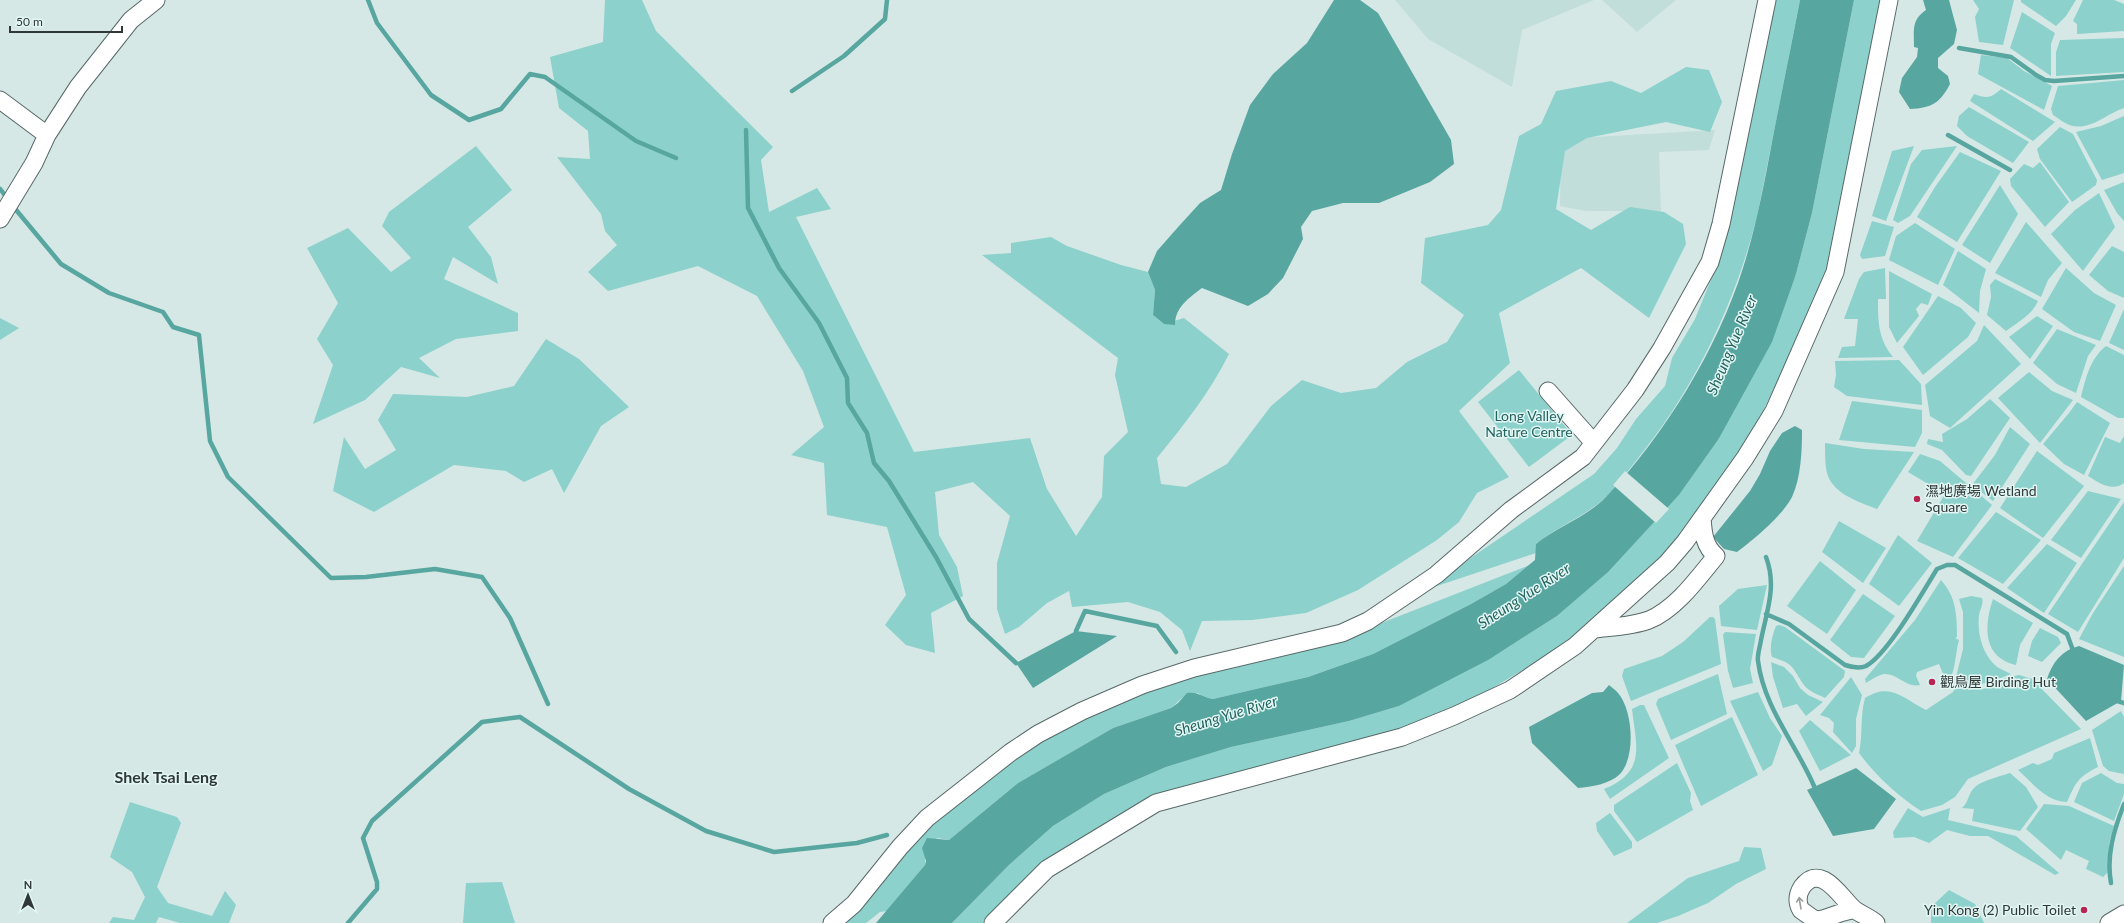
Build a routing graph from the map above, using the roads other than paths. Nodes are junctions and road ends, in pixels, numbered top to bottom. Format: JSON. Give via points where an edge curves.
{"nodes":[{"id":1,"x":156,"y":0,"type":"edge"},
{"id":2,"x":1767,"y":0,"type":"edge"},
{"id":3,"x":1889,"y":0,"type":"edge"},
{"id":4,"x":0,"y":100,"type":"edge"},
{"id":5,"x":47,"y":135,"type":"junction"},
{"id":6,"x":0,"y":219,"type":"edge"},
{"id":7,"x":1548,"y":391,"type":"dead end"},
{"id":8,"x":1594,"y":443,"type":"junction"},
{"id":9,"x":1702,"y":518,"type":"junction"},
{"id":10,"x":1594,"y":629,"type":"junction"},
{"id":11,"x":1855,"y":910,"type":"dead end"},
{"id":12,"x":2124,"y":914,"type":"edge"},
{"id":13,"x":832,"y":923,"type":"edge"},
{"id":14,"x":993,"y":923,"type":"edge"},
{"id":15,"x":1876,"y":923,"type":"edge"},
{"id":16,"x":2109,"y":923,"type":"edge"}],
"edges":[{"from":1,"to":5,"type":"street","via":[[131,20],[78,87]]},
{"from":2,"to":8,"type":"street","via":[[1710,262],[1661,350],[1635,390]]},
{"from":3,"to":9,"type":"street","via":[[1835,272],[1774,411],[1745,458]]},
{"from":4,"to":5,"type":"street"},
{"from":5,"to":6,"type":"street","via":[[34,163]]},
{"from":7,"to":8,"type":"street"},
{"from":8,"to":13,"type":"street","via":[[1583,457],[1510,510],[1436,575],[1368,621],[1342,633],[1194,668],[1142,685],[1082,711],[1038,734],[927,818],[854,904]]},
{"from":9,"to":10,"type":"street","via":[[1667,563]]},
{"from":9,"to":10,"type":"street","via":[[1704,539],[1710,551],[1716,556],[1676,601],[1648,620]]},
{"from":10,"to":14,"type":"street","via":[[1575,646],[1510,690],[1402,737],[1156,803],[1047,868]]},
{"from":11,"to":15,"type":"street"},
{"from":12,"to":16,"type":"street"}]}
